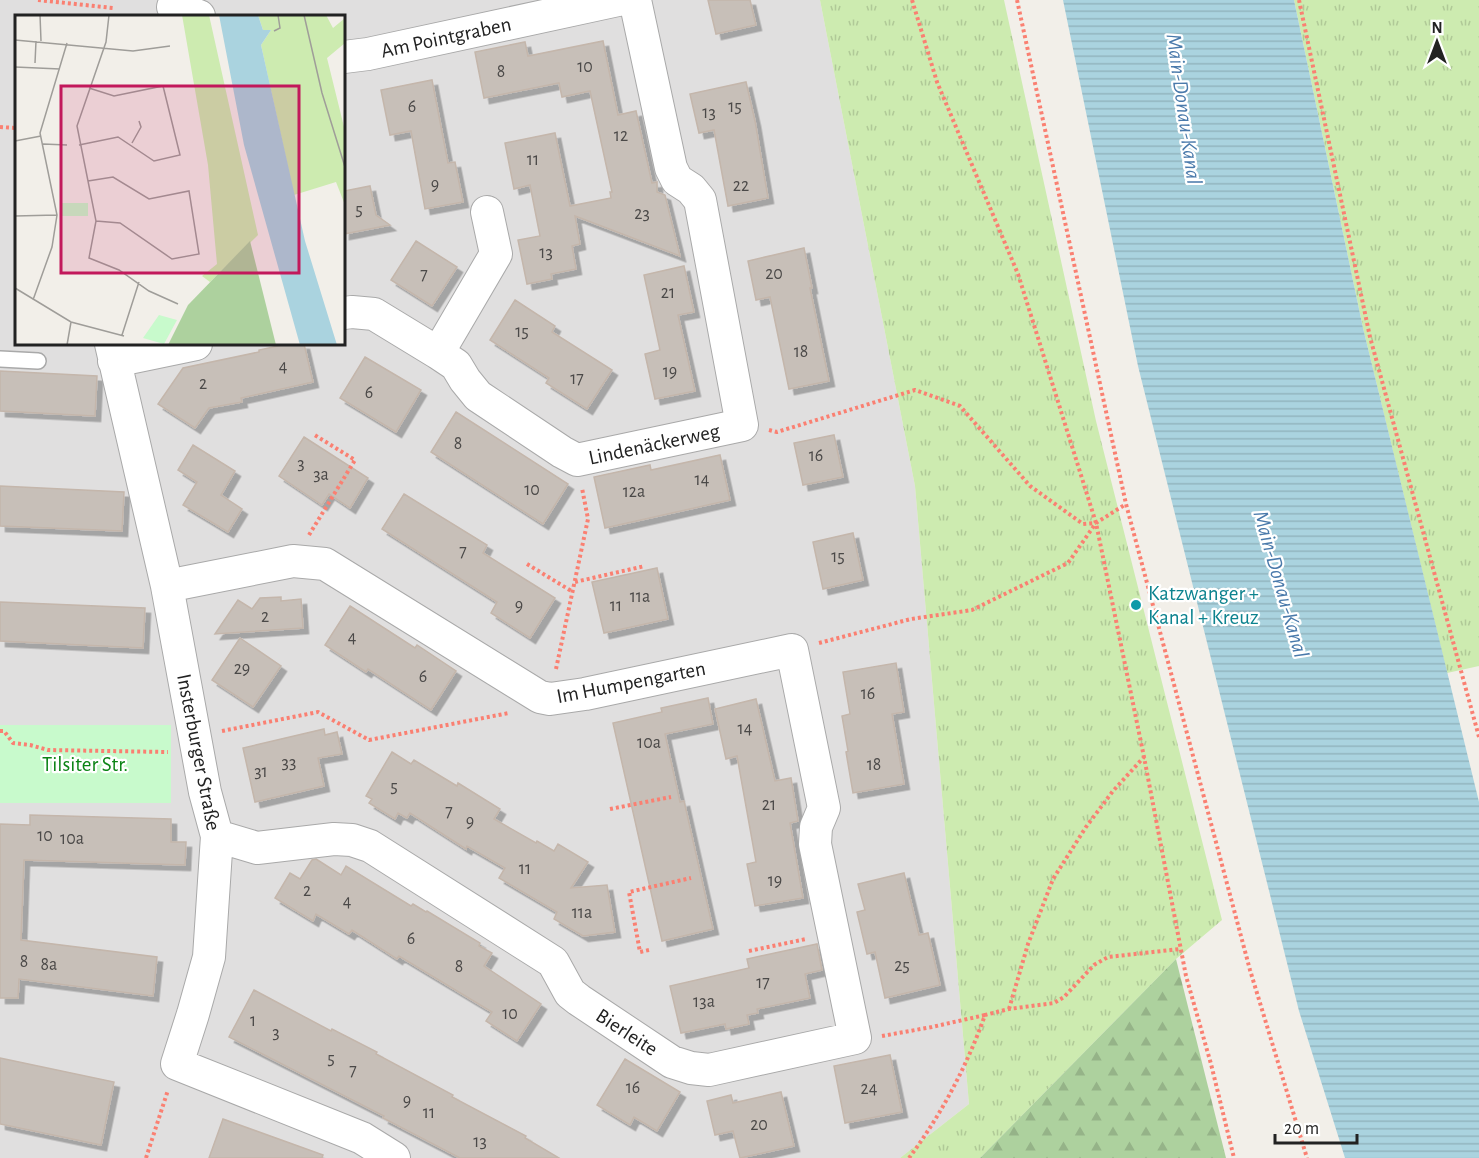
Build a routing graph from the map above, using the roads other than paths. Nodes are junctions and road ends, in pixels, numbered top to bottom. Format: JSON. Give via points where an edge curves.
{"nodes":[{"id":1,"x":618,"y":0,"type":"edge"},
{"id":2,"x":635,"y":0,"type":"edge"},
{"id":3,"x":345,"y":57,"type":"edge"},
{"id":4,"x":487,"y":212,"type":"dead end"},
{"id":5,"x":345,"y":313,"type":"edge"},
{"id":6,"x":186,"y":345,"type":"edge"},
{"id":7,"x":113,"y":352,"type":"edge"},
{"id":8,"x":438,"y":353,"type":"junction"},
{"id":9,"x":0,"y":359,"type":"edge"},
{"id":10,"x":38,"y":361,"type":"dead end"},
{"id":11,"x":167,"y":586,"type":"junction"},
{"id":12,"x":217,"y":836,"type":"junction"},
{"id":13,"x":855,"y":1038,"type":"joint"},
{"id":14,"x":394,"y":1158,"type":"edge"}],
"edges":[{"from":1,"to":3,"type":"street","name":"Am Pointgraben"},
{"from":2,"to":8,"type":"street","name":"Lindenäckerweg","via":[[671,168],[677,180],[700,200],[742,425],[577,460],[478,396],[456,365]]},
{"from":4,"to":8,"type":"street","via":[[496,254]]},
{"from":5,"to":8,"type":"street","name":"Lindenäckerweg","via":[[374,314]]},
{"from":6,"to":7,"type":"street"},
{"from":7,"to":11,"type":"street","name":"Insterburger Straße"},
{"from":9,"to":10,"type":"lane"},
{"from":11,"to":12,"type":"street","name":"Insterburger Straße","via":[[205,792]]},
{"from":11,"to":13,"type":"street","name":"Im Humpengarten","via":[[293,561],[325,564],[545,698],[585,694],[792,650],[824,808],[816,827],[815,844]]},
{"from":12,"to":13,"type":"street","name":"Bierleite","via":[[257,848],[334,838],[370,846],[553,962],[570,993],[579,1000],[672,1062],[690,1068],[709,1070]]},
{"from":12,"to":14,"type":"street","name":"Insterburger Straße","via":[[209,957],[177,1064],[362,1138]]}]}
